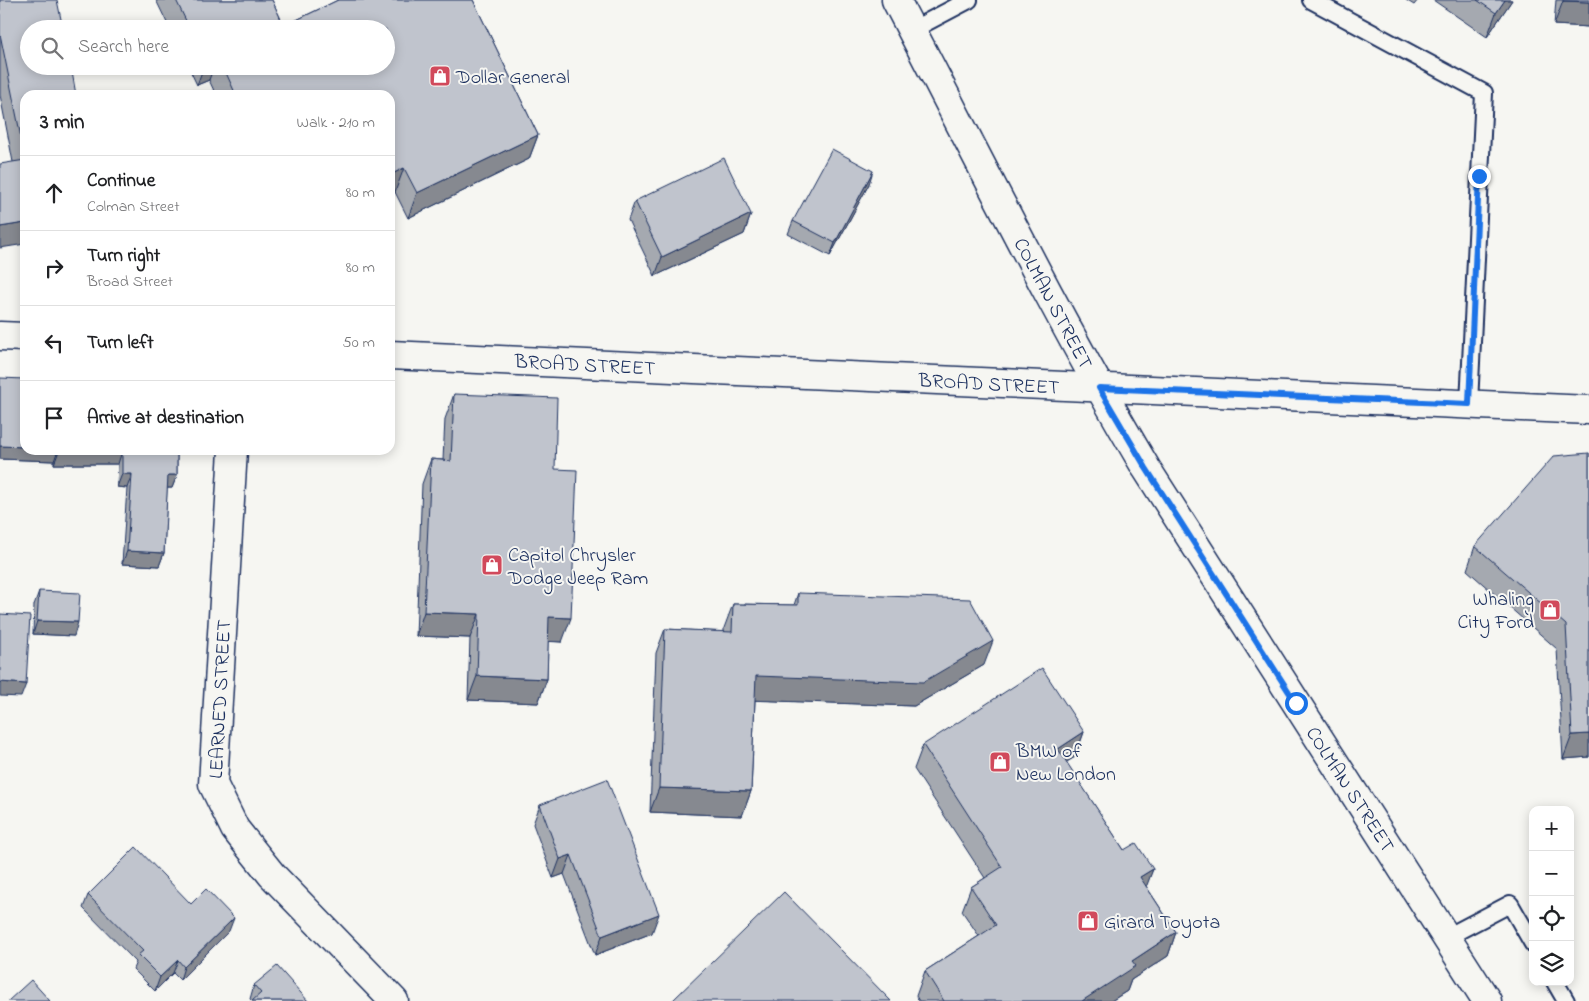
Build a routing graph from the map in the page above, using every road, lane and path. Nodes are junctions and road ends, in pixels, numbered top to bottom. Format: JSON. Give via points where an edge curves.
{"nodes":[{"id":1,"x":896,"y":0,"type":"edge"},
{"id":2,"x":968,"y":0,"type":"edge"},
{"id":3,"x":1312,"y":0,"type":"edge"},
{"id":4,"x":912,"y":30,"type":"junction"},
{"id":5,"x":0,"y":336,"type":"edge"},
{"id":6,"x":20,"y":337,"type":"edge"},
{"id":7,"x":395,"y":355,"type":"edge"},
{"id":8,"x":1099,"y":388,"type":"junction"},
{"id":9,"x":1469,"y":404,"type":"junction"},
{"id":10,"x":1589,"y":410,"type":"edge"},
{"id":11,"x":233,"y":455,"type":"edge"},
{"id":12,"x":1447,"y":937,"type":"junction"},
{"id":13,"x":1531,"y":941,"type":"edge"},
{"id":14,"x":1557,"y":986,"type":"edge"},
{"id":15,"x":394,"y":1001,"type":"edge"},
{"id":16,"x":1487,"y":1001,"type":"edge"},
{"id":17,"x":1566,"y":1001,"type":"edge"}],
"edges":[{"from":1,"to":4,"type":"main road","name":"COLMAN STREET"},
{"from":2,"to":4,"type":"lane"},
{"from":3,"to":9,"type":"lane","via":[[1484,93]]},
{"from":4,"to":8,"type":"main road","name":"COLMAN STREET"},
{"from":5,"to":6,"type":"main road"},
{"from":7,"to":8,"type":"main road","name":"BROAD STREET"},
{"from":8,"to":9,"type":"main road","name":"BROAD STREET"},
{"from":8,"to":12,"type":"main road","name":"COLMAN STREET","via":[[1146,468]]},
{"from":9,"to":10,"type":"main road","name":"BROAD STREET"},
{"from":11,"to":15,"type":"main road","name":"LEARNED STREET","via":[[213,784],[236,829],[272,876]]},
{"from":12,"to":13,"type":"lane","via":[[1510,904]]},
{"from":12,"to":16,"type":"main road","name":"COLMAN STREET"},
{"from":14,"to":17,"type":"lane"}]}
